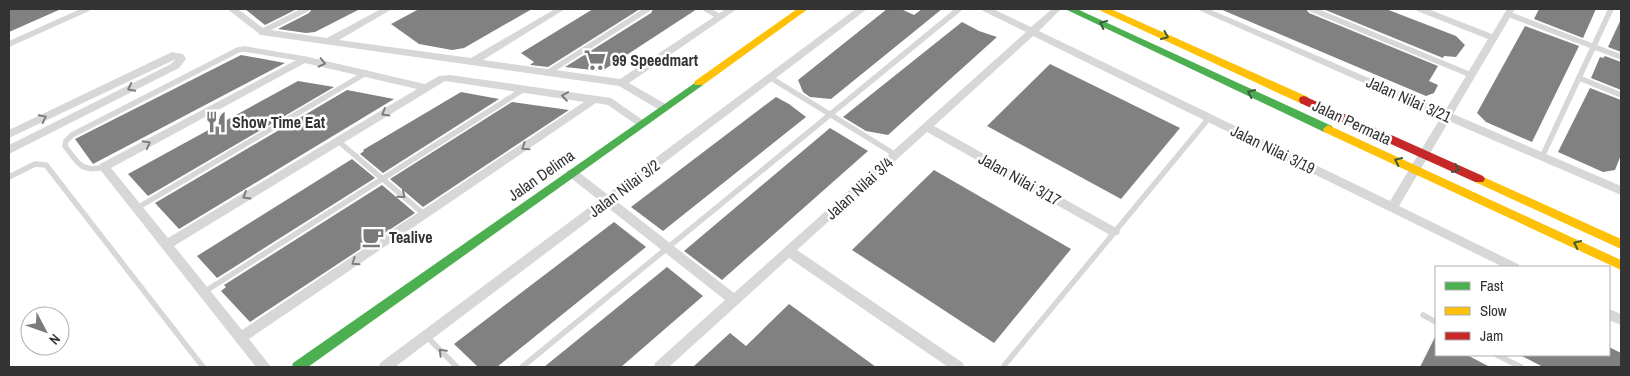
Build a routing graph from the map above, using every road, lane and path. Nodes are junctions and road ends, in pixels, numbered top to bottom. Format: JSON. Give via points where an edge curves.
{"nodes":[{"id":1,"x":87,"y":9,"type":"edge"},
{"id":2,"x":232,"y":9,"type":"edge"},
{"id":3,"x":307,"y":9,"type":"edge"},
{"id":4,"x":388,"y":9,"type":"edge"},
{"id":5,"x":561,"y":9,"type":"edge"},
{"id":6,"x":648,"y":9,"type":"edge"},
{"id":7,"x":706,"y":9,"type":"edge"},
{"id":8,"x":732,"y":9,"type":"edge"},
{"id":9,"x":803,"y":9,"type":"edge"},
{"id":10,"x":862,"y":9,"type":"edge"},
{"id":11,"x":959,"y":9,"type":"edge"},
{"id":12,"x":986,"y":9,"type":"edge"},
{"id":13,"x":1057,"y":9,"type":"edge"},
{"id":14,"x":1070,"y":9,"type":"edge"},
{"id":15,"x":1104,"y":9,"type":"edge"},
{"id":16,"x":1202,"y":9,"type":"edge"},
{"id":17,"x":1311,"y":9,"type":"edge"},
{"id":18,"x":1420,"y":9,"type":"edge"},
{"id":19,"x":1611,"y":9,"type":"edge"},
{"id":20,"x":1510,"y":11,"type":"edge"},
{"id":21,"x":720,"y":16,"type":"junction"},
{"id":22,"x":261,"y":32,"type":"junction"},
{"id":23,"x":1032,"y":32,"type":"junction"},
{"id":24,"x":1494,"y":38,"type":"junction"},
{"id":25,"x":327,"y":42,"type":"junction"},
{"id":26,"x":9,"y":44,"type":"edge"},
{"id":27,"x":1594,"y":46,"type":"junction"},
{"id":28,"x":1621,"y":57,"type":"edge"},
{"id":29,"x":304,"y":59,"type":"junction"},
{"id":30,"x":474,"y":61,"type":"junction"},
{"id":31,"x":366,"y":73,"type":"junction"},
{"id":32,"x":547,"y":73,"type":"junction"},
{"id":33,"x":1471,"y":75,"type":"junction"},
{"id":34,"x":771,"y":78,"type":"junction"},
{"id":35,"x":1579,"y":78,"type":"junction"},
{"id":36,"x":622,"y":83,"type":"junction"},
{"id":37,"x":427,"y":88,"type":"junction"},
{"id":38,"x":524,"y":89,"type":"junction"},
{"id":39,"x":1621,"y":95,"type":"edge"},
{"id":40,"x":594,"y":100,"type":"junction"},
{"id":41,"x":663,"y":108,"type":"junction"},
{"id":42,"x":830,"y":114,"type":"junction"},
{"id":43,"x":1447,"y":116,"type":"junction"},
{"id":44,"x":1209,"y":118,"type":"junction"},
{"id":45,"x":642,"y":124,"type":"junction"},
{"id":46,"x":926,"y":127,"type":"junction"},
{"id":47,"x":9,"y":134,"type":"edge"},
{"id":48,"x":338,"y":141,"type":"junction"},
{"id":49,"x":9,"y":150,"type":"edge"},
{"id":50,"x":896,"y":154,"type":"junction"},
{"id":51,"x":1424,"y":154,"type":"junction"},
{"id":52,"x":1542,"y":157,"type":"junction"},
{"id":53,"x":104,"y":167,"type":"junction"},
{"id":54,"x":1415,"y":169,"type":"junction"},
{"id":55,"x":572,"y":173,"type":"junction"},
{"id":56,"x":9,"y":177,"type":"edge"},
{"id":57,"x":383,"y":179,"type":"junction"},
{"id":58,"x":1619,"y":190,"type":"edge"},
{"id":59,"x":607,"y":201,"type":"junction"},
{"id":60,"x":137,"y":208,"type":"junction"},
{"id":61,"x":1392,"y":208,"type":"junction"},
{"id":62,"x":425,"y":215,"type":"junction"},
{"id":63,"x":1114,"y":232,"type":"junction"},
{"id":64,"x":1621,"y":244,"type":"edge"},
{"id":65,"x":166,"y":245,"type":"junction"},
{"id":66,"x":667,"y":248,"type":"junction"},
{"id":67,"x":789,"y":251,"type":"junction"},
{"id":68,"x":1621,"y":265,"type":"edge"},
{"id":69,"x":1512,"y":266,"type":"edge"},
{"id":70,"x":204,"y":292,"type":"junction"},
{"id":71,"x":734,"y":300,"type":"junction"},
{"id":72,"x":1423,"y":315,"type":"dead end"},
{"id":73,"x":1435,"y":321,"type":"edge"},
{"id":74,"x":426,"y":336,"type":"junction"},
{"id":75,"x":240,"y":338,"type":"junction"},
{"id":76,"x":1499,"y":356,"type":"edge"},
{"id":77,"x":201,"y":367,"type":"edge"},
{"id":78,"x":264,"y":367,"type":"edge"},
{"id":79,"x":298,"y":367,"type":"edge"},
{"id":80,"x":385,"y":367,"type":"edge"},
{"id":81,"x":457,"y":367,"type":"edge"},
{"id":82,"x":522,"y":367,"type":"edge"},
{"id":83,"x":660,"y":367,"type":"edge"},
{"id":84,"x":958,"y":367,"type":"edge"},
{"id":85,"x":1002,"y":367,"type":"edge"},
{"id":86,"x":1521,"y":367,"type":"edge"}],
"edges":[{"from":1,"to":26,"type":"lane"},
{"from":2,"to":22,"type":"street"},
{"from":3,"to":22,"type":"lane"},
{"from":4,"to":25,"type":"street"},
{"from":5,"to":30,"type":"street"},
{"from":6,"to":32,"type":"lane"},
{"from":7,"to":21,"type":"lane"},
{"from":8,"to":21,"type":"street"},
{"from":9,"to":41,"type":"main road","name":"Jalan Delima"},
{"from":10,"to":34,"type":"street","name":"Jalan Nilai 3/2"},
{"from":11,"to":42,"type":"lane"},
{"from":12,"to":23,"type":"street"},
{"from":13,"to":23,"type":"street","name":"Jalan Nilai 3/4"},
{"from":54,"to":14,"type":"main road","name":"Jalan Permata","one_way":true},
{"from":15,"to":51,"type":"main road","name":"Jalan Permata","one_way":true},
{"from":16,"to":43,"type":"street","name":"Jalan Nilai 3/21"},
{"from":17,"to":33,"type":"lane"},
{"from":18,"to":24,"type":"street"},
{"from":19,"to":27,"type":"lane"},
{"from":20,"to":24,"type":"street"},
{"from":20,"to":27,"type":"lane"},
{"from":21,"to":36,"type":"street"},
{"from":22,"to":25,"type":"street"},
{"from":23,"to":44,"type":"street","name":"Jalan Nilai 3/19"},
{"from":23,"to":46,"type":"street","name":"Jalan Nilai 3/4"},
{"from":24,"to":33,"type":"street"},
{"from":25,"to":30,"type":"street"},
{"from":27,"to":28,"type":"lane"},
{"from":27,"to":35,"type":"lane"},
{"from":29,"to":31,"type":"street","one_way":true},
{"from":53,"to":29,"type":"street","one_way":true},
{"from":29,"to":53,"type":"lane","via":[[238,50],[66,141],[66,146],[84,169],[91,171]]},
{"from":30,"to":32,"type":"street"},
{"from":31,"to":37,"type":"street"},
{"from":31,"to":60,"type":"lane"},
{"from":32,"to":36,"type":"street"},
{"from":33,"to":43,"type":"street"},
{"from":34,"to":42,"type":"lane"},
{"from":34,"to":59,"type":"street","name":"Jalan Nilai 3/2"},
{"from":35,"to":39,"type":"lane"},
{"from":35,"to":52,"type":"lane"},
{"from":36,"to":41,"type":"street"},
{"from":37,"to":38,"type":"street","via":[[447,77]]},
{"from":37,"to":48,"type":"street","one_way":true},
{"from":40,"to":38,"type":"street","one_way":true},
{"from":38,"to":57,"type":"lane"},
{"from":40,"to":45,"type":"street","via":[[615,104]]},
{"from":40,"to":62,"type":"street","one_way":true},
{"from":41,"to":45,"type":"main road","name":"Jalan Delima"},
{"from":42,"to":50,"type":"lane"},
{"from":42,"to":66,"type":"lane"},
{"from":43,"to":51,"type":"street"},
{"from":43,"to":52,"type":"street","name":"Jalan Nilai 3/21"},
{"from":44,"to":61,"type":"street","name":"Jalan Nilai 3/19"},
{"from":44,"to":63,"type":"lane"},
{"from":45,"to":55,"type":"main road","name":"Jalan Delima"},
{"from":46,"to":50,"type":"street","name":"Jalan Nilai 3/4"},
{"from":46,"to":63,"type":"street","name":"Jalan Nilai 3/17"},
{"from":47,"to":49,"type":"street","one_way":true,"via":[[172,55],[180,56],[175,66]]},
{"from":48,"to":57,"type":"lane"},
{"from":48,"to":65,"type":"street","one_way":true},
{"from":50,"to":67,"type":"street","name":"Jalan Nilai 3/4"},
{"from":51,"to":54,"type":"street"},
{"from":51,"to":64,"type":"main road","name":"Jalan Permata","one_way":true},
{"from":52,"to":58,"type":"street","name":"Jalan Nilai 3/21"},
{"from":53,"to":60,"type":"street"},
{"from":54,"to":61,"type":"street"},
{"from":68,"to":54,"type":"main road","name":"Jalan Permata","one_way":true},
{"from":55,"to":59,"type":"street"},
{"from":55,"to":79,"type":"main road","name":"Jalan Delima"},
{"from":56,"to":77,"type":"lane","via":[[35,164],[46,165]]},
{"from":57,"to":62,"type":"lane","one_way":true},
{"from":57,"to":70,"type":"lane"},
{"from":59,"to":66,"type":"street"},
{"from":59,"to":74,"type":"street","name":"Jalan Nilai 3/2"},
{"from":60,"to":65,"type":"street"},
{"from":61,"to":69,"type":"street","name":"Jalan Nilai 3/19"},
{"from":62,"to":75,"type":"street","one_way":true},
{"from":63,"to":85,"type":"lane"},
{"from":65,"to":70,"type":"street"},
{"from":66,"to":71,"type":"street"},
{"from":66,"to":82,"type":"lane"},
{"from":67,"to":71,"type":"street","name":"Jalan Nilai 3/4"},
{"from":67,"to":84,"type":"street"},
{"from":70,"to":75,"type":"street"},
{"from":71,"to":83,"type":"street","name":"Jalan Nilai 3/4"},
{"from":72,"to":73,"type":"lane"},
{"from":74,"to":80,"type":"street","name":"Jalan Nilai 3/2"},
{"from":81,"to":74,"type":"lane","one_way":true},
{"from":75,"to":78,"type":"street"},
{"from":76,"to":86,"type":"lane"}]}
